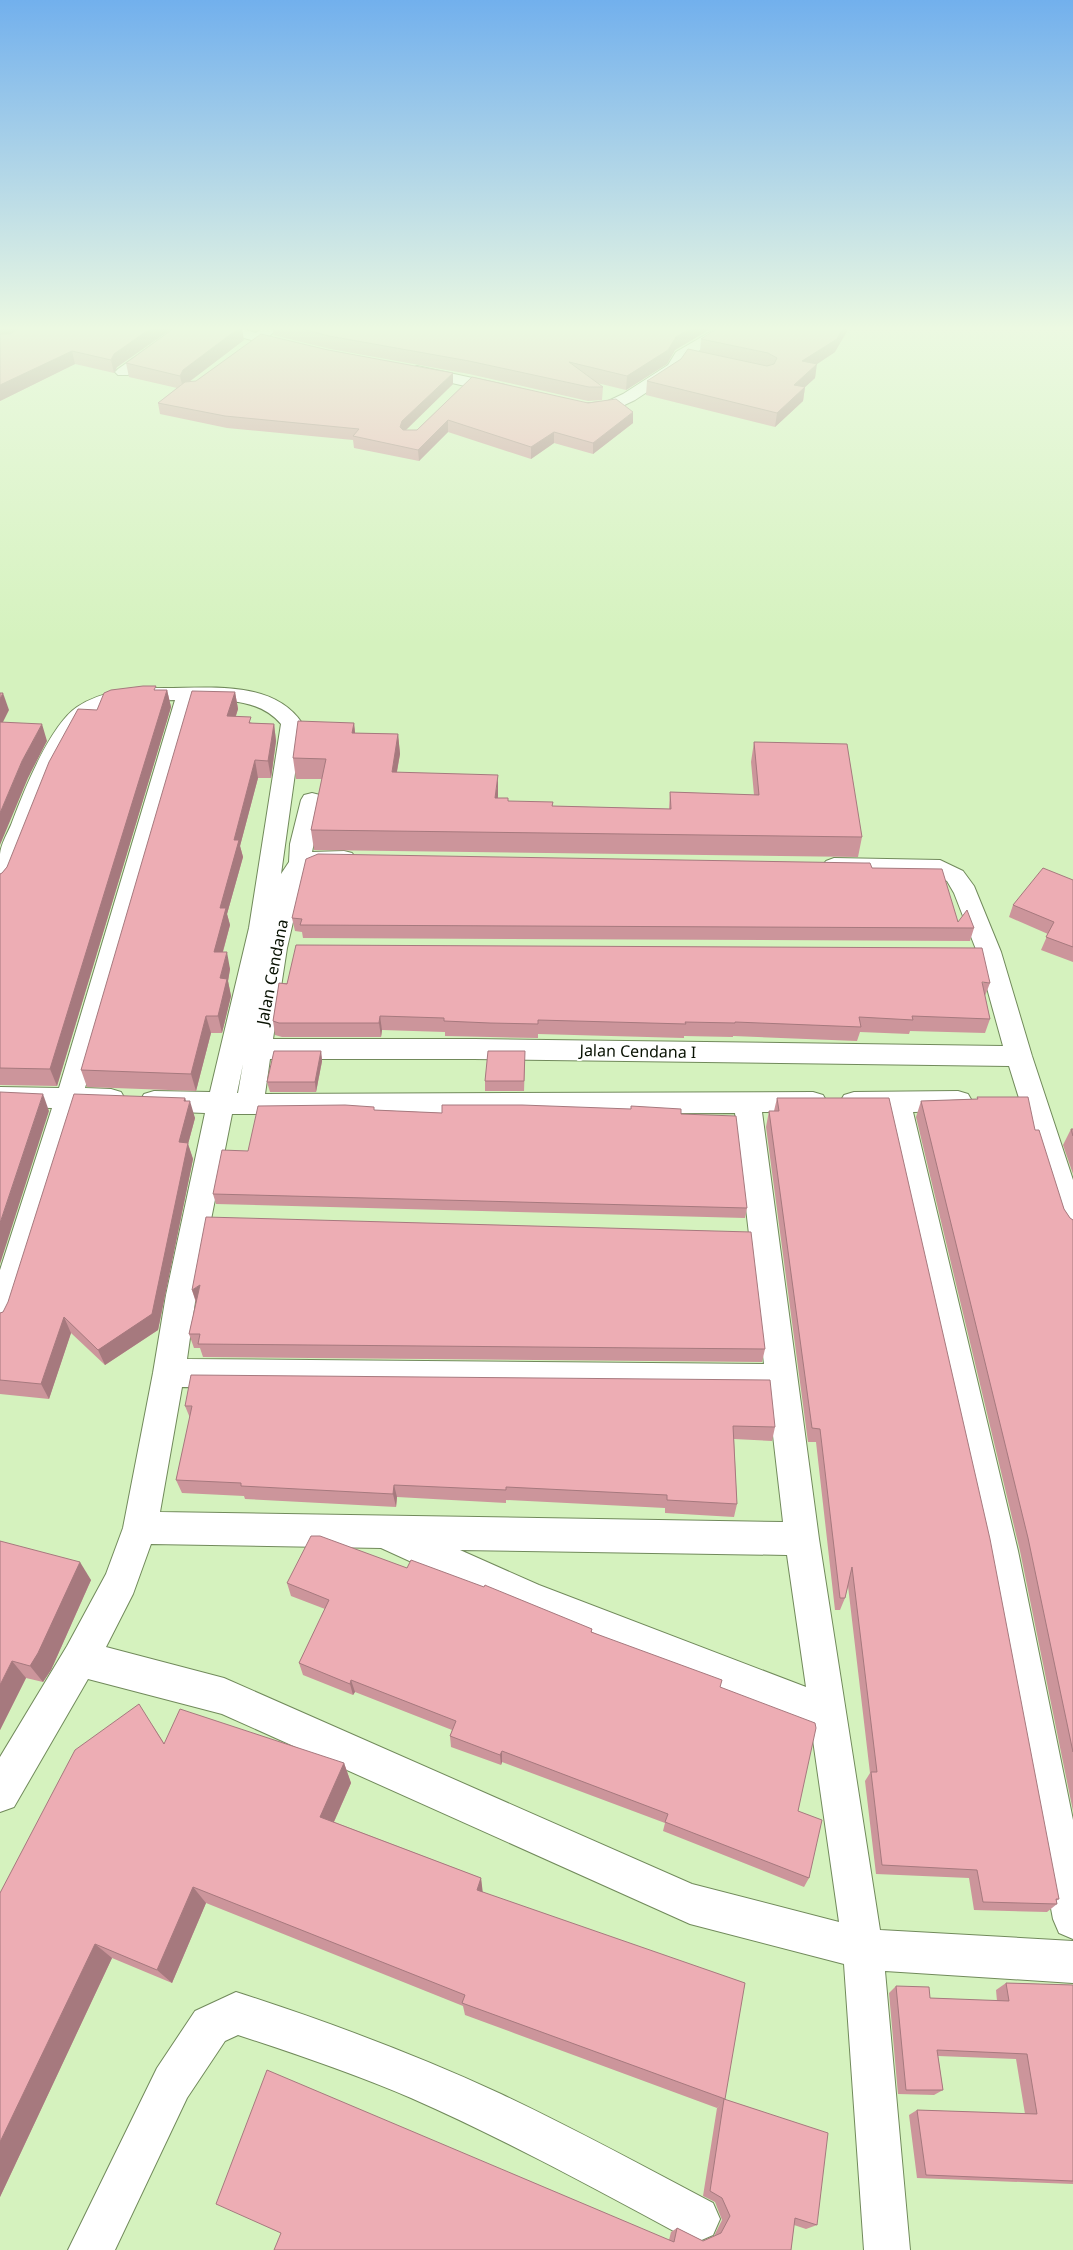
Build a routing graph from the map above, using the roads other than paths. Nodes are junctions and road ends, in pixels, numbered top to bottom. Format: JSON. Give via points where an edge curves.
{"nodes":[{"id":1,"x":187,"y":694,"type":"junction"},
{"id":2,"x":312,"y":800,"type":"dead end"},
{"id":3,"x":370,"y":859,"type":"edge"},
{"id":4,"x":310,"y":860,"type":"junction"},
{"id":5,"x":814,"y":866,"type":"edge"},
{"id":6,"x":0,"y":884,"type":"edge"},
{"id":7,"x":257,"y":1049,"type":"junction"},
{"id":8,"x":1019,"y":1056,"type":"junction"},
{"id":9,"x":0,"y":1096,"type":"edge"},
{"id":10,"x":69,"y":1098,"type":"junction"},
{"id":11,"x":1035,"y":1101,"type":"junction"},
{"id":12,"x":747,"y":1102,"type":"junction"},
{"id":13,"x":897,"y":1102,"type":"junction"},
{"id":14,"x":221,"y":1103,"type":"junction"},
{"id":15,"x":250,"y":1104,"type":"junction"},
{"id":16,"x":199,"y":1217,"type":"junction"},
{"id":17,"x":228,"y":1218,"type":"edge"},
{"id":18,"x":1073,"y":1224,"type":"edge"},
{"id":19,"x":0,"y":1317,"type":"edge"},
{"id":20,"x":169,"y":1373,"type":"junction"},
{"id":21,"x":782,"y":1378,"type":"junction"},
{"id":22,"x":140,"y":1528,"type":"junction"},
{"id":23,"x":381,"y":1532,"type":"junction"},
{"id":24,"x":802,"y":1539,"type":"junction"},
{"id":25,"x":80,"y":1659,"type":"junction"},
{"id":26,"x":828,"y":1714,"type":"junction"},
{"id":27,"x":0,"y":1793,"type":"edge"},
{"id":28,"x":1073,"y":1919,"type":"edge"},
{"id":29,"x":863,"y":1949,"type":"junction"},
{"id":30,"x":1073,"y":1962,"type":"edge"},
{"id":31,"x":697,"y":2218,"type":"dead end"},
{"id":32,"x":91,"y":2250,"type":"edge"},
{"id":33,"x":887,"y":2250,"type":"edge"},
{"id":34,"x":894,"y":2250,"type":"edge"}],
"edges":[{"from":1,"to":6,"type":"street","via":[[121,698],[97,704],[77,716],[44,770]]},
{"from":1,"to":10,"type":"street"},
{"from":1,"to":14,"type":"street","via":[[255,698],[287,716],[292,723],[261,928]]},
{"from":2,"to":4,"type":"street","name":"Jalan Cendana","via":[[301,844]]},
{"from":3,"to":4,"type":"street"},
{"from":4,"to":7,"type":"street","name":"Jalan Cendana","via":[[293,872],[285,948]]},
{"from":5,"to":8,"type":"street","via":[[940,868],[955,876],[966,892],[979,952]]},
{"from":7,"to":8,"type":"street","name":"Jalan Cendana I","via":[[474,1048]]},
{"from":7,"to":15,"type":"street","name":"Jalan Cendana"},
{"from":8,"to":11,"type":"street"},
{"from":9,"to":10,"type":"street"},
{"from":10,"to":14,"type":"street"},
{"from":10,"to":19,"type":"street"},
{"from":11,"to":13,"type":"street"},
{"from":11,"to":18,"type":"street"},
{"from":12,"to":13,"type":"street"},
{"from":12,"to":15,"type":"street"},
{"from":12,"to":21,"type":"street","via":[[749,1232]]},
{"from":13,"to":28,"type":"street","via":[[1001,1551]]},
{"from":14,"to":15,"type":"street"},
{"from":14,"to":16,"type":"street"},
{"from":16,"to":17,"type":"street"},
{"from":16,"to":20,"type":"street"},
{"from":20,"to":21,"type":"street"},
{"from":20,"to":22,"type":"street"},
{"from":21,"to":24,"type":"street"},
{"from":22,"to":23,"type":"street"},
{"from":22,"to":25,"type":"street","via":[[121,1582]]},
{"from":23,"to":24,"type":"street"},
{"from":23,"to":26,"type":"street","via":[[531,1599]]},
{"from":24,"to":26,"type":"street"},
{"from":25,"to":27,"type":"street"},
{"from":25,"to":29,"type":"street","via":[[224,1696],[690,1904]]},
{"from":26,"to":29,"type":"street"},
{"from":29,"to":30,"type":"street"},
{"from":29,"to":33,"type":"street"},
{"from":31,"to":32,"type":"street","via":[[453,2094],[324,2042],[236,2013],[210,2026],[172,2083]]},
{"from":33,"to":34,"type":"street"}]}
